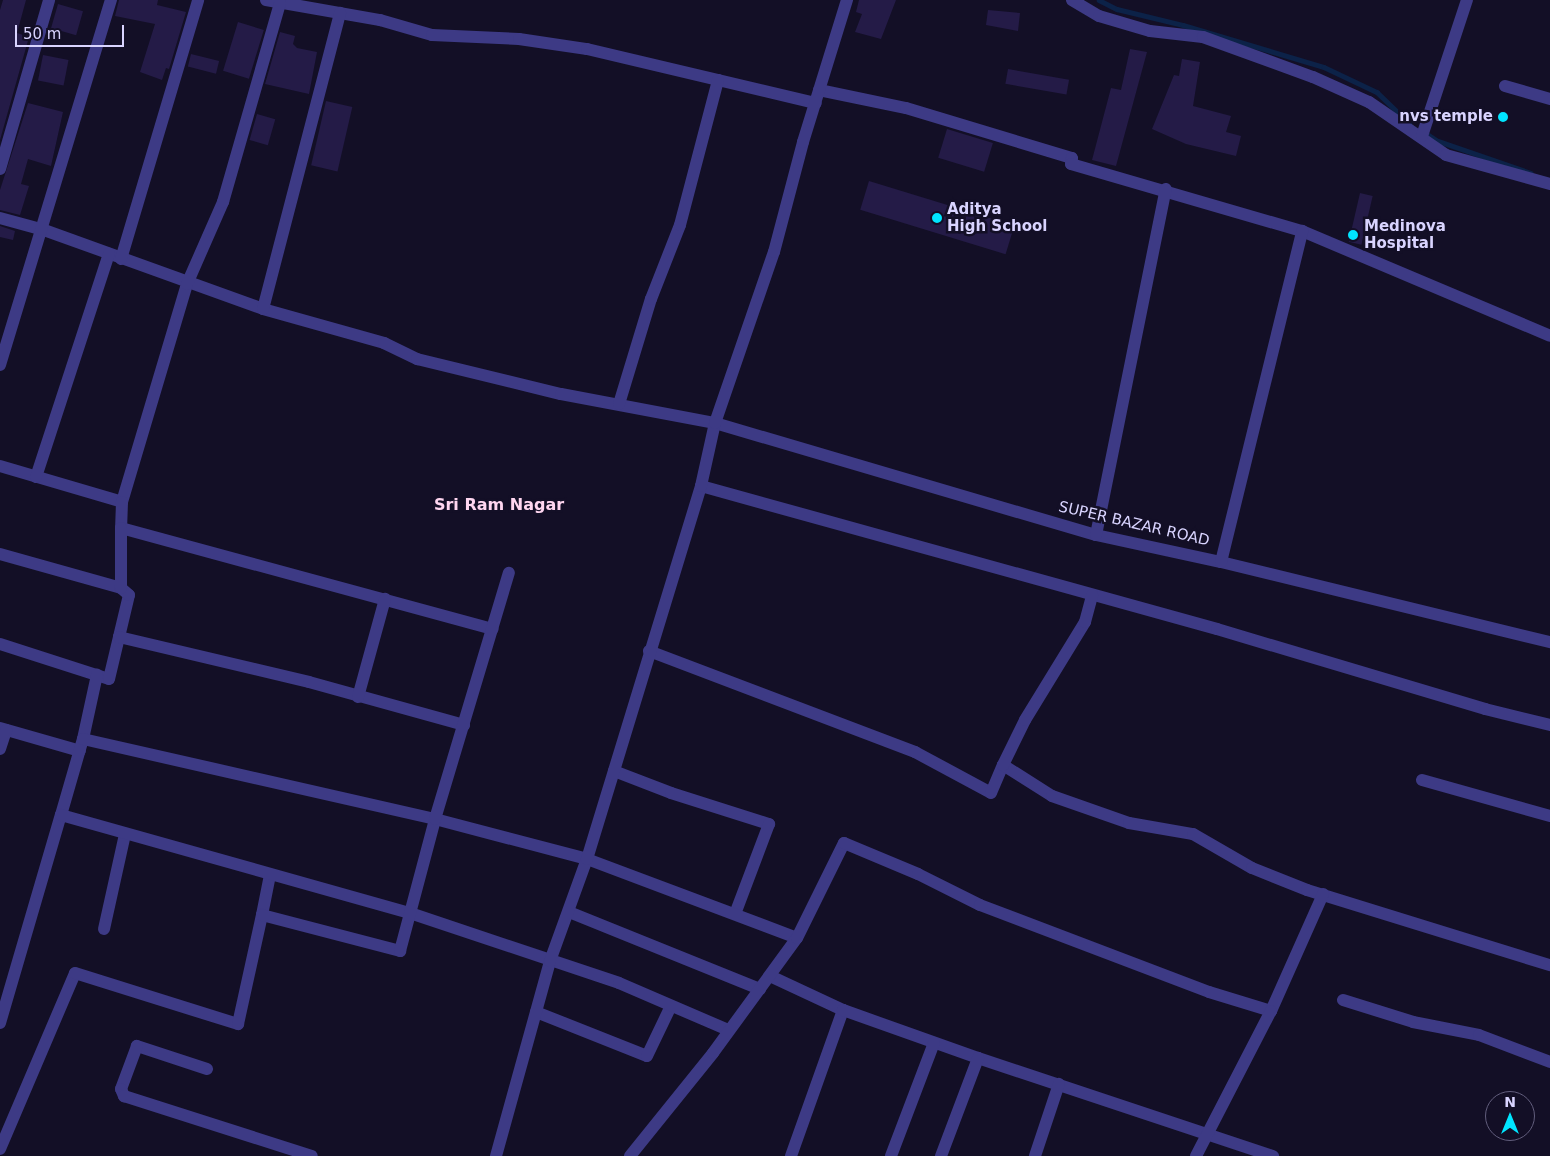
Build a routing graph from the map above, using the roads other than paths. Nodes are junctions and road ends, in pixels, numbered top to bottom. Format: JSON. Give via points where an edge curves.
{"nodes":[{"id":1,"x":48,"y":0,"type":"edge"},
{"id":2,"x":112,"y":0,"type":"edge"},
{"id":3,"x":198,"y":0,"type":"edge"},
{"id":4,"x":266,"y":0,"type":"edge"},
{"id":5,"x":847,"y":0,"type":"edge"},
{"id":6,"x":1072,"y":0,"type":"edge"},
{"id":7,"x":1466,"y":0,"type":"edge"},
{"id":8,"x":280,"y":3,"type":"junction"},
{"id":9,"x":340,"y":13,"type":"junction"},
{"id":10,"x":718,"y":80,"type":"junction"},
{"id":11,"x":1504,"y":86,"type":"dead end"},
{"id":12,"x":818,"y":97,"type":"junction"},
{"id":13,"x":1550,"y":99,"type":"edge"},
{"id":14,"x":1422,"y":136,"type":"junction"},
{"id":15,"x":0,"y":169,"type":"edge"},
{"id":16,"x":1550,"y":184,"type":"edge"},
{"id":17,"x":1166,"y":189,"type":"junction"},
{"id":18,"x":0,"y":218,"type":"edge"},
{"id":19,"x":44,"y":230,"type":"junction"},
{"id":20,"x":1302,"y":231,"type":"junction"},
{"id":21,"x":115,"y":257,"type":"junction"},
{"id":22,"x":187,"y":284,"type":"junction"},
{"id":23,"x":262,"y":309,"type":"junction"},
{"id":24,"x":1550,"y":336,"type":"edge"},
{"id":25,"x":0,"y":365,"type":"edge"},
{"id":26,"x":619,"y":404,"type":"junction"},
{"id":27,"x":715,"y":423,"type":"junction"},
{"id":28,"x":0,"y":466,"type":"edge"},
{"id":29,"x":36,"y":477,"type":"junction"},
{"id":30,"x":701,"y":486,"type":"junction"},
{"id":31,"x":122,"y":502,"type":"junction"},
{"id":32,"x":121,"y":528,"type":"junction"},
{"id":33,"x":1096,"y":535,"type":"junction"},
{"id":34,"x":0,"y":554,"type":"edge"},
{"id":35,"x":1221,"y":562,"type":"junction"},
{"id":36,"x":509,"y":573,"type":"dead end"},
{"id":37,"x":120,"y":588,"type":"junction"},
{"id":38,"x":1092,"y":595,"type":"junction"},
{"id":39,"x":385,"y":599,"type":"junction"},
{"id":40,"x":493,"y":630,"type":"junction"},
{"id":41,"x":119,"y":636,"type":"junction"},
{"id":42,"x":1550,"y":642,"type":"edge"},
{"id":43,"x":0,"y":644,"type":"edge"},
{"id":44,"x":649,"y":651,"type":"junction"},
{"id":45,"x":97,"y":675,"type":"junction"},
{"id":46,"x":358,"y":696,"type":"junction"},
{"id":47,"x":1550,"y":724,"type":"edge"},
{"id":48,"x":464,"y":725,"type":"junction"},
{"id":49,"x":3,"y":729,"type":"edge"},
{"id":50,"x":82,"y":745,"type":"junction"},
{"id":51,"x":0,"y":749,"type":"edge"},
{"id":52,"x":1003,"y":765,"type":"junction"},
{"id":53,"x":614,"y":770,"type":"junction"},
{"id":54,"x":1422,"y":780,"type":"dead end"},
{"id":55,"x":61,"y":815,"type":"junction"},
{"id":56,"x":1550,"y":816,"type":"edge"},
{"id":57,"x":435,"y":819,"type":"junction"},
{"id":58,"x":125,"y":834,"type":"junction"},
{"id":59,"x":587,"y":859,"type":"junction"},
{"id":60,"x":270,"y":875,"type":"junction"},
{"id":61,"x":1322,"y":894,"type":"junction"},
{"id":62,"x":569,"y":912,"type":"junction"},
{"id":63,"x":410,"y":913,"type":"junction"},
{"id":64,"x":735,"y":914,"type":"junction"},
{"id":65,"x":262,"y":915,"type":"junction"},
{"id":66,"x":104,"y":929,"type":"dead end"},
{"id":67,"x":797,"y":938,"type":"junction"},
{"id":68,"x":550,"y":961,"type":"junction"},
{"id":69,"x":1550,"y":965,"type":"edge"},
{"id":70,"x":770,"y":976,"type":"junction"},
{"id":71,"x":760,"y":989,"type":"junction"},
{"id":72,"x":1344,"y":1000,"type":"dead end"},
{"id":73,"x":670,"y":1006,"type":"junction"},
{"id":74,"x":843,"y":1010,"type":"junction"},
{"id":75,"x":1271,"y":1011,"type":"junction"},
{"id":76,"x":536,"y":1012,"type":"junction"},
{"id":77,"x":0,"y":1023,"type":"edge"},
{"id":78,"x":728,"y":1030,"type":"junction"},
{"id":79,"x":934,"y":1043,"type":"junction"},
{"id":80,"x":978,"y":1058,"type":"junction"},
{"id":81,"x":1550,"y":1062,"type":"edge"},
{"id":82,"x":207,"y":1069,"type":"dead end"},
{"id":83,"x":1059,"y":1084,"type":"junction"},
{"id":84,"x":1206,"y":1133,"type":"junction"},
{"id":85,"x":0,"y":1149,"type":"edge"},
{"id":86,"x":312,"y":1156,"type":"edge"},
{"id":87,"x":496,"y":1156,"type":"edge"},
{"id":88,"x":630,"y":1156,"type":"edge"},
{"id":89,"x":791,"y":1156,"type":"edge"},
{"id":90,"x":891,"y":1156,"type":"edge"},
{"id":91,"x":941,"y":1156,"type":"edge"},
{"id":92,"x":1035,"y":1156,"type":"edge"},
{"id":93,"x":1196,"y":1156,"type":"edge"},
{"id":94,"x":1274,"y":1156,"type":"edge"}],
"edges":[{"from":1,"to":15,"type":"street"},
{"from":2,"to":19,"type":"street"},
{"from":3,"to":21,"type":"street"},
{"from":4,"to":8,"type":"street"},
{"from":5,"to":12,"type":"street"},
{"from":6,"to":14,"type":"street","via":[[1099,16],[1150,31],[1203,37],[1313,77],[1369,102]]},
{"from":7,"to":14,"type":"street"},
{"from":8,"to":9,"type":"street"},
{"from":8,"to":22,"type":"street","via":[[223,202]]},
{"from":9,"to":10,"type":"street","via":[[432,35],[519,39],[587,49]]},
{"from":9,"to":23,"type":"street"},
{"from":10,"to":12,"type":"street"},
{"from":10,"to":26,"type":"street","via":[[680,225],[651,300]]},
{"from":11,"to":13,"type":"street"},
{"from":12,"to":17,"type":"street","via":[[906,108],[1072,158],[1071,164]]},
{"from":12,"to":27,"type":"street","via":[[774,252]]},
{"from":14,"to":16,"type":"street","via":[[1446,154]]},
{"from":17,"to":20,"type":"street"},
{"from":17,"to":33,"type":"street"},
{"from":18,"to":19,"type":"street","name":"SUPER BAZAR ROAD"},
{"from":19,"to":21,"type":"street","name":"SUPER BAZAR ROAD"},
{"from":19,"to":25,"type":"street"},
{"from":20,"to":24,"type":"street"},
{"from":20,"to":35,"type":"street"},
{"from":21,"to":22,"type":"street","name":"SUPER BAZAR ROAD"},
{"from":21,"to":29,"type":"street"},
{"from":22,"to":23,"type":"street","name":"SUPER BAZAR ROAD"},
{"from":22,"to":31,"type":"street"},
{"from":23,"to":26,"type":"street","name":"SUPER BAZAR ROAD","via":[[384,343],[417,360],[561,394]]},
{"from":26,"to":27,"type":"street","name":"SUPER BAZAR ROAD"},
{"from":27,"to":30,"type":"street"},
{"from":27,"to":33,"type":"street","name":"SUPER BAZAR ROAD"},
{"from":28,"to":29,"type":"street"},
{"from":29,"to":31,"type":"street"},
{"from":30,"to":38,"type":"street"},
{"from":30,"to":44,"type":"street"},
{"from":31,"to":32,"type":"street"},
{"from":32,"to":37,"type":"street"},
{"from":32,"to":39,"type":"street"},
{"from":33,"to":35,"type":"street","name":"SUPER BAZAR ROAD"},
{"from":34,"to":37,"type":"street"},
{"from":35,"to":42,"type":"street","name":"SUPER BAZAR ROAD"},
{"from":36,"to":40,"type":"street"},
{"from":37,"to":41,"type":"street","via":[[130,595]]},
{"from":38,"to":47,"type":"street","via":[[1217,628],[1485,709]]},
{"from":38,"to":52,"type":"street","via":[[1085,622],[1025,720]]},
{"from":39,"to":40,"type":"street"},
{"from":39,"to":46,"type":"street"},
{"from":40,"to":48,"type":"street"},
{"from":41,"to":45,"type":"street","via":[[109,679]]},
{"from":41,"to":46,"type":"street"},
{"from":43,"to":45,"type":"street"},
{"from":44,"to":52,"type":"street","via":[[915,752],[991,793]]},
{"from":44,"to":53,"type":"street"},
{"from":45,"to":50,"type":"street"},
{"from":46,"to":48,"type":"street"},
{"from":48,"to":57,"type":"street"},
{"from":49,"to":50,"type":"street"},
{"from":49,"to":51,"type":"street"},
{"from":50,"to":55,"type":"street"},
{"from":50,"to":57,"type":"street"},
{"from":52,"to":61,"type":"street","via":[[1052,796],[1129,823],[1192,834],[1252,868]]},
{"from":53,"to":59,"type":"street"},
{"from":53,"to":64,"type":"street","via":[[671,793],[770,824]]},
{"from":54,"to":56,"type":"street"},
{"from":55,"to":58,"type":"street"},
{"from":55,"to":77,"type":"street"},
{"from":57,"to":59,"type":"street"},
{"from":57,"to":63,"type":"street"},
{"from":58,"to":60,"type":"street"},
{"from":58,"to":66,"type":"street"},
{"from":59,"to":62,"type":"street"},
{"from":59,"to":64,"type":"street"},
{"from":60,"to":63,"type":"street"},
{"from":60,"to":65,"type":"street"},
{"from":61,"to":69,"type":"street"},
{"from":61,"to":75,"type":"street"},
{"from":62,"to":68,"type":"street"},
{"from":62,"to":71,"type":"street"},
{"from":63,"to":65,"type":"street","via":[[400,951]]},
{"from":63,"to":68,"type":"street"},
{"from":64,"to":67,"type":"street"},
{"from":65,"to":85,"type":"street","via":[[238,1024],[75,973]]},
{"from":67,"to":70,"type":"street"},
{"from":67,"to":75,"type":"street","via":[[844,843],[980,905],[1209,992]]},
{"from":68,"to":73,"type":"street","via":[[619,984]]},
{"from":68,"to":76,"type":"street"},
{"from":70,"to":71,"type":"street"},
{"from":70,"to":74,"type":"street"},
{"from":71,"to":78,"type":"street"},
{"from":72,"to":81,"type":"street","via":[[1413,1022],[1479,1035]]},
{"from":73,"to":76,"type":"street","via":[[647,1056]]},
{"from":73,"to":78,"type":"street"},
{"from":74,"to":79,"type":"street"},
{"from":74,"to":89,"type":"street"},
{"from":75,"to":84,"type":"street"},
{"from":76,"to":87,"type":"street"},
{"from":78,"to":88,"type":"street"},
{"from":79,"to":80,"type":"street"},
{"from":79,"to":90,"type":"street"},
{"from":80,"to":83,"type":"street"},
{"from":80,"to":91,"type":"street"},
{"from":82,"to":86,"type":"street","via":[[136,1046],[122,1089],[124,1096]]},
{"from":83,"to":84,"type":"street"},
{"from":83,"to":92,"type":"street"},
{"from":84,"to":93,"type":"street"},
{"from":84,"to":94,"type":"street"}]}
